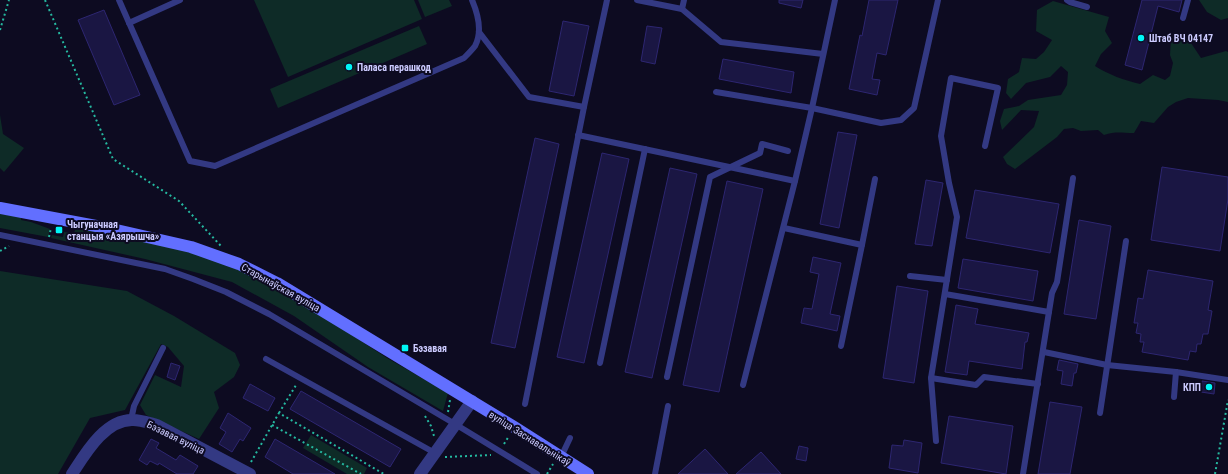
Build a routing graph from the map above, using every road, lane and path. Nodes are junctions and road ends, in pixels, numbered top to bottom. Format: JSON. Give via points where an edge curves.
{"nodes":[{"id":1,"x":9,"y":0,"type":"edge"},
{"id":2,"x":45,"y":0,"type":"edge"},
{"id":3,"x":119,"y":0,"type":"edge"},
{"id":4,"x":180,"y":0,"type":"edge"},
{"id":5,"x":472,"y":0,"type":"edge"},
{"id":6,"x":608,"y":0,"type":"edge"},
{"id":7,"x":637,"y":0,"type":"edge"},
{"id":8,"x":684,"y":0,"type":"edge"},
{"id":9,"x":835,"y":0,"type":"edge"},
{"id":10,"x":938,"y":0,"type":"edge"},
{"id":11,"x":1067,"y":0,"type":"edge"},
{"id":12,"x":1188,"y":0,"type":"edge"},
{"id":13,"x":1087,"y":7,"type":"dead end"},
{"id":14,"x":682,"y":10,"type":"junction"},
{"id":15,"x":1183,"y":18,"type":"dead end"},
{"id":16,"x":129,"y":23,"type":"junction"},
{"id":17,"x":0,"y":30,"type":"edge"},
{"id":18,"x":479,"y":32,"type":"junction"},
{"id":19,"x":824,"y":54,"type":"junction"},
{"id":20,"x":716,"y":92,"type":"dead end"},
{"id":21,"x":584,"y":107,"type":"junction"},
{"id":22,"x":812,"y":108,"type":"junction"},
{"id":23,"x":578,"y":135,"type":"junction"},
{"id":24,"x":984,"y":146,"type":"dead end"},
{"id":25,"x":645,"y":149,"type":"junction"},
{"id":26,"x":788,"y":151,"type":"dead end"},
{"id":27,"x":730,"y":168,"type":"junction"},
{"id":28,"x":1073,"y":178,"type":"dead end"},
{"id":29,"x":875,"y":179,"type":"dead end"},
{"id":30,"x":795,"y":181,"type":"junction"},
{"id":31,"x":0,"y":208,"type":"edge"},
{"id":32,"x":784,"y":228,"type":"junction"},
{"id":33,"x":0,"y":235,"type":"edge"},
{"id":34,"x":1126,"y":241,"type":"dead end"},
{"id":35,"x":862,"y":245,"type":"junction"},
{"id":36,"x":226,"y":251,"type":"dead end"},
{"id":37,"x":910,"y":276,"type":"dead end"},
{"id":38,"x":947,"y":280,"type":"junction"},
{"id":39,"x":945,"y":294,"type":"junction"},
{"id":40,"x":1049,"y":312,"type":"junction"},
{"id":41,"x":841,"y":346,"type":"dead end"},
{"id":42,"x":163,"y":348,"type":"dead end"},
{"id":43,"x":1044,"y":352,"type":"junction"},
{"id":44,"x":266,"y":360,"type":"dead end"},
{"id":45,"x":600,"y":363,"type":"dead end"},
{"id":46,"x":1107,"y":365,"type":"junction"},
{"id":47,"x":1176,"y":372,"type":"junction"},
{"id":48,"x":667,"y":377,"type":"dead end"},
{"id":49,"x":931,"y":378,"type":"junction"},
{"id":50,"x":1228,"y":380,"type":"edge"},
{"id":51,"x":297,"y":383,"type":"dead end"},
{"id":52,"x":1038,"y":384,"type":"junction"},
{"id":53,"x":743,"y":385,"type":"dead end"},
{"id":54,"x":1174,"y":397,"type":"dead end"},
{"id":55,"x":1228,"y":400,"type":"edge"},
{"id":56,"x":472,"y":401,"type":"junction"},
{"id":57,"x":525,"y":404,"type":"dead end"},
{"id":58,"x":668,"y":406,"type":"dead end"},
{"id":59,"x":279,"y":413,"type":"junction"},
{"id":60,"x":1100,"y":413,"type":"dead end"},
{"id":61,"x":425,"y":415,"type":"dead end"},
{"id":62,"x":131,"y":420,"type":"junction"},
{"id":63,"x":456,"y":424,"type":"junction"},
{"id":64,"x":272,"y":425,"type":"junction"},
{"id":65,"x":570,"y":438,"type":"dead end"},
{"id":66,"x":936,"y":441,"type":"dead end"},
{"id":67,"x":435,"y":453,"type":"junction"},
{"id":68,"x":493,"y":454,"type":"dead end"},
{"id":69,"x":561,"y":457,"type":"junction"},
{"id":70,"x":248,"y":473,"type":"edge"},
{"id":71,"x":72,"y":474,"type":"edge"},
{"id":72,"x":361,"y":474,"type":"edge"},
{"id":73,"x":384,"y":474,"type":"edge"},
{"id":74,"x":420,"y":474,"type":"edge"},
{"id":75,"x":536,"y":474,"type":"edge"},
{"id":76,"x":588,"y":474,"type":"edge"},
{"id":77,"x":655,"y":474,"type":"edge"},
{"id":78,"x":1023,"y":474,"type":"edge"},
{"id":79,"x":1215,"y":474,"type":"edge"}],
"edges":[{"from":1,"to":17,"type":"path"},
{"from":2,"to":36,"type":"path","via":[[113,159],[179,201]]},
{"from":3,"to":16,"type":"lane"},
{"from":4,"to":16,"type":"lane"},
{"from":5,"to":18,"type":"lane","via":[[478,15]]},
{"from":6,"to":21,"type":"lane"},
{"from":7,"to":14,"type":"lane"},
{"from":8,"to":14,"type":"lane"},
{"from":9,"to":19,"type":"lane"},
{"from":10,"to":22,"type":"lane","via":[[914,108],[902,120],[881,122]]},
{"from":11,"to":13,"type":"lane"},
{"from":12,"to":15,"type":"lane"},
{"from":14,"to":19,"type":"lane","via":[[722,42]]},
{"from":16,"to":18,"type":"lane","via":[[190,161],[215,166],[464,58],[475,46]]},
{"from":18,"to":21,"type":"lane","via":[[529,96]]},
{"from":19,"to":22,"type":"lane"},
{"from":20,"to":22,"type":"lane"},
{"from":21,"to":23,"type":"lane"},
{"from":22,"to":30,"type":"lane"},
{"from":23,"to":25,"type":"lane"},
{"from":23,"to":57,"type":"lane"},
{"from":24,"to":38,"type":"lane","via":[[998,88],[950,78],[941,136],[957,217]]},
{"from":25,"to":27,"type":"lane"},
{"from":25,"to":45,"type":"lane"},
{"from":26,"to":27,"type":"lane","via":[[762,144],[760,153]]},
{"from":27,"to":30,"type":"lane"},
{"from":27,"to":48,"type":"lane","via":[[710,177]]},
{"from":28,"to":40,"type":"lane","via":[[1057,282]]},
{"from":29,"to":35,"type":"lane"},
{"from":30,"to":32,"type":"lane"},
{"from":31,"to":56,"type":"main road","name":"Старынаўская вуліца","via":[[196,248],[239,264],[277,283]]},
{"from":32,"to":35,"type":"lane"},
{"from":32,"to":53,"type":"lane"},
{"from":33,"to":63,"type":"lane","via":[[152,266],[211,286],[268,314]]},
{"from":34,"to":46,"type":"lane"},
{"from":35,"to":41,"type":"lane"},
{"from":37,"to":38,"type":"lane"},
{"from":38,"to":39,"type":"lane"},
{"from":39,"to":40,"type":"lane"},
{"from":39,"to":49,"type":"lane"},
{"from":40,"to":43,"type":"lane"},
{"from":42,"to":62,"type":"lane","via":[[134,406]]},
{"from":43,"to":46,"type":"lane"},
{"from":43,"to":52,"type":"lane"},
{"from":44,"to":67,"type":"lane"},
{"from":46,"to":47,"type":"lane"},
{"from":46,"to":60,"type":"lane"},
{"from":47,"to":50,"type":"lane"},
{"from":47,"to":54,"type":"lane"},
{"from":49,"to":52,"type":"lane","via":[[976,385],[984,377]]},
{"from":49,"to":66,"type":"lane"},
{"from":51,"to":59,"type":"path"},
{"from":52,"to":78,"type":"lane"},
{"from":55,"to":79,"type":"path"},
{"from":56,"to":63,"type":"street"},
{"from":56,"to":69,"type":"main road","name":"вуліца Заснавальнікаў"},
{"from":58,"to":77,"type":"lane"},
{"from":59,"to":64,"type":"path"},
{"from":59,"to":73,"type":"path"},
{"from":61,"to":67,"type":"path","via":[[433,431]]},
{"from":62,"to":70,"type":"street","name":"Бэзавая вуліца","via":[[157,425]]},
{"from":62,"to":71,"type":"street","via":[[106,431],[86,453]]},
{"from":63,"to":67,"type":"street"},
{"from":63,"to":75,"type":"lane"},
{"from":64,"to":70,"type":"path"},
{"from":64,"to":72,"type":"path"},
{"from":65,"to":69,"type":"lane"},
{"from":67,"to":68,"type":"path"},
{"from":67,"to":74,"type":"street"},
{"from":69,"to":76,"type":"main road","name":"вуліца Заснавальнікаў"}]}
